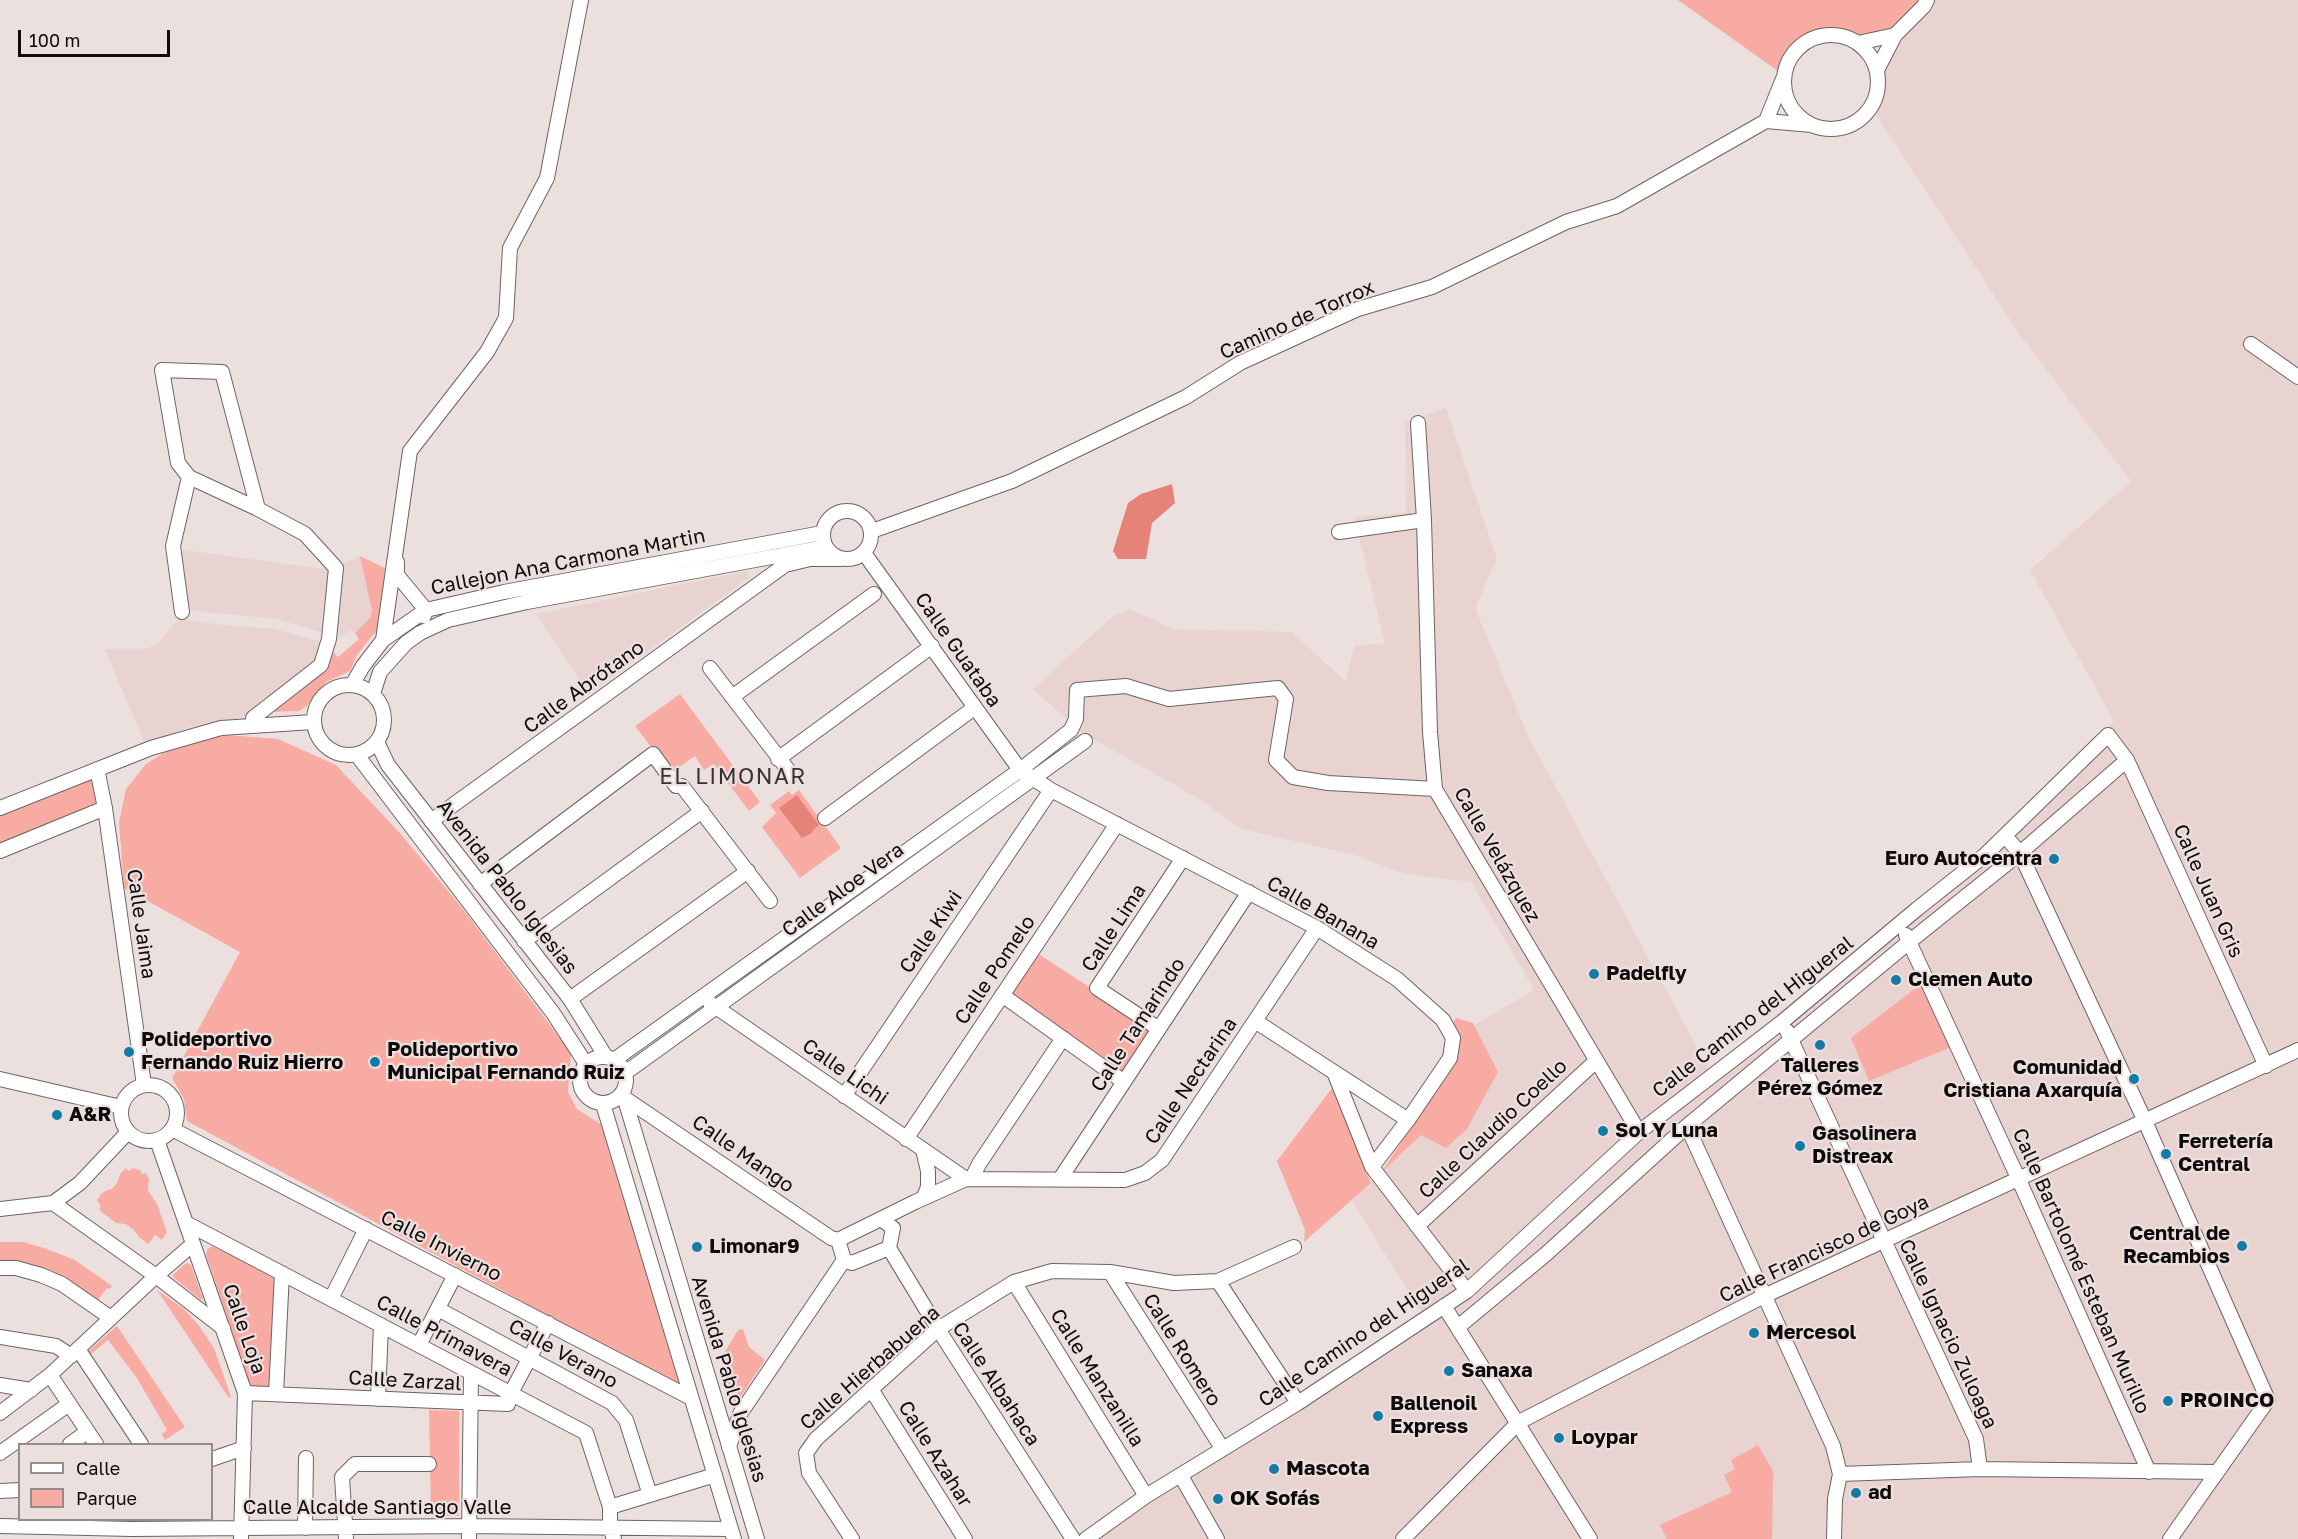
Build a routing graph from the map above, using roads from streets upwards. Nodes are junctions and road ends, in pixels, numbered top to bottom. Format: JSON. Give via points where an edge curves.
{"nodes":[{"id":1,"x":581,"y":0,"type":"edge"},
{"id":2,"x":1927,"y":0,"type":"edge"},
{"id":3,"x":1895,"y":34,"type":"junction"},
{"id":4,"x":1858,"y":43,"type":"junction"},
{"id":5,"x":1877,"y":70,"type":"junction"},
{"id":6,"x":1784,"y":76,"type":"junction"},
{"id":7,"x":1766,"y":121,"type":"junction"},
{"id":8,"x":1812,"y":125,"type":"junction"},
{"id":9,"x":2251,"y":344,"type":"dead end"},
{"id":10,"x":2298,"y":377,"type":"edge"},
{"id":11,"x":1418,"y":423,"type":"dead end"},
{"id":12,"x":189,"y":477,"type":"junction"},
{"id":13,"x":258,"y":509,"type":"junction"},
{"id":14,"x":1424,"y":520,"type":"junction"},
{"id":15,"x":872,"y":531,"type":"junction"},
{"id":16,"x":1339,"y":532,"type":"dead end"},
{"id":17,"x":822,"y":533,"type":"junction"},
{"id":18,"x":396,"y":543,"type":"junction"},
{"id":19,"x":826,"y":547,"type":"junction"},
{"id":20,"x":864,"y":553,"type":"junction"},
{"id":21,"x":840,"y":559,"type":"junction"},
{"id":22,"x":754,"y":560,"type":"junction"},
{"id":23,"x":760,"y":584,"type":"junction"},
{"id":24,"x":874,"y":594,"type":"dead end"},
{"id":25,"x":426,"y":610,"type":"junction"},
{"id":26,"x":182,"y":612,"type":"dead end"},
{"id":27,"x":420,"y":633,"type":"junction"},
{"id":28,"x":383,"y":640,"type":"junction"},
{"id":29,"x":932,"y":646,"type":"junction"},
{"id":30,"x":711,"y":668,"type":"dead end"},
{"id":31,"x":352,"y":685,"type":"junction"},
{"id":32,"x":373,"y":694,"type":"junction"},
{"id":33,"x":732,"y":697,"type":"junction"},
{"id":34,"x":974,"y":708,"type":"junction"},
{"id":35,"x":314,"y":722,"type":"junction"},
{"id":36,"x":253,"y":726,"type":"junction"},
{"id":37,"x":2108,"y":735,"type":"joint"},
{"id":38,"x":1084,"y":741,"type":"dead end"},
{"id":39,"x":377,"y":742,"type":"junction"},
{"id":40,"x":357,"y":755,"type":"junction"},
{"id":41,"x":778,"y":759,"type":"junction"},
{"id":42,"x":2127,"y":760,"type":"junction"},
{"id":43,"x":97,"y":769,"type":"junction"},
{"id":44,"x":1026,"y":774,"type":"junction"},
{"id":45,"x":792,"y":775,"type":"dead end"},
{"id":46,"x":1435,"y":789,"type":"junction"},
{"id":47,"x":1051,"y":790,"type":"junction"},
{"id":48,"x":0,"y":808,"type":"edge"},
{"id":49,"x":105,"y":808,"type":"junction"},
{"id":50,"x":702,"y":811,"type":"junction"},
{"id":51,"x":825,"y":818,"type":"dead end"},
{"id":52,"x":431,"y":822,"type":"junction"},
{"id":53,"x":1116,"y":824,"type":"junction"},
{"id":54,"x":2005,"y":836,"type":"junction"},
{"id":55,"x":0,"y":851,"type":"edge"},
{"id":56,"x":2020,"y":853,"type":"junction"},
{"id":57,"x":1183,"y":858,"type":"junction"},
{"id":58,"x":748,"y":871,"type":"junction"},
{"id":59,"x":480,"y":884,"type":"junction"},
{"id":60,"x":1249,"y":892,"type":"junction"},
{"id":61,"x":770,"y":901,"type":"dead end"},
{"id":62,"x":1900,"y":924,"type":"junction"},
{"id":63,"x":1317,"y":928,"type":"junction"},
{"id":64,"x":524,"y":941,"type":"junction"},
{"id":65,"x":1909,"y":942,"type":"junction"},
{"id":66,"x":1002,"y":995,"type":"junction"},
{"id":67,"x":570,"y":999,"type":"junction"},
{"id":68,"x":701,"y":999,"type":"junction"},
{"id":69,"x":716,"y":1006,"type":"junction"},
{"id":70,"x":1255,"y":1021,"type":"junction"},
{"id":71,"x":1782,"y":1022,"type":"junction"},
{"id":72,"x":1159,"y":1029,"type":"junction"},
{"id":73,"x":1063,"y":1038,"type":"junction"},
{"id":74,"x":1792,"y":1039,"type":"junction"},
{"id":75,"x":2298,"y":1050,"type":"edge"},
{"id":76,"x":610,"y":1058,"type":"junction"},
{"id":77,"x":1596,"y":1061,"type":"junction"},
{"id":78,"x":586,"y":1064,"type":"junction"},
{"id":79,"x":2266,"y":1066,"type":"junction"},
{"id":80,"x":1334,"y":1072,"type":"junction"},
{"id":81,"x":625,"y":1073,"type":"junction"},
{"id":82,"x":0,"y":1079,"type":"edge"},
{"id":83,"x":1124,"y":1082,"type":"junction"},
{"id":84,"x":144,"y":1085,"type":"junction"},
{"id":85,"x":624,"y":1096,"type":"junction"},
{"id":86,"x":844,"y":1096,"type":"junction"},
{"id":87,"x":603,"y":1104,"type":"junction"},
{"id":88,"x":121,"y":1107,"type":"junction"},
{"id":89,"x":2144,"y":1119,"type":"junction"},
{"id":90,"x":1408,"y":1120,"type":"junction"},
{"id":91,"x":663,"y":1123,"type":"junction"},
{"id":92,"x":1687,"y":1126,"type":"junction"},
{"id":93,"x":172,"y":1129,"type":"junction"},
{"id":94,"x":128,"y":1132,"type":"junction"},
{"id":95,"x":1639,"y":1132,"type":"junction"},
{"id":96,"x":637,"y":1139,"type":"junction"},
{"id":97,"x":906,"y":1139,"type":"junction"},
{"id":98,"x":157,"y":1140,"type":"junction"},
{"id":99,"x":923,"y":1150,"type":"junction"},
{"id":100,"x":1372,"y":1167,"type":"junction"},
{"id":101,"x":969,"y":1179,"type":"junction"},
{"id":102,"x":1060,"y":1179,"type":"junction"},
{"id":103,"x":2019,"y":1180,"type":"junction"},
{"id":104,"x":924,"y":1197,"type":"junction"},
{"id":105,"x":54,"y":1203,"type":"junction"},
{"id":106,"x":0,"y":1209,"type":"edge"},
{"id":107,"x":881,"y":1219,"type":"junction"},
{"id":108,"x":186,"y":1223,"type":"junction"},
{"id":109,"x":1417,"y":1226,"type":"junction"},
{"id":110,"x":366,"y":1229,"type":"junction"},
{"id":111,"x":838,"y":1240,"type":"junction"},
{"id":112,"x":1884,"y":1242,"type":"junction"},
{"id":113,"x":194,"y":1244,"type":"junction"},
{"id":114,"x":1294,"y":1247,"type":"dead end"},
{"id":115,"x":889,"y":1248,"type":"junction"},
{"id":116,"x":844,"y":1260,"type":"junction"},
{"id":117,"x":0,"y":1268,"type":"edge"},
{"id":118,"x":1110,"y":1272,"type":"junction"},
{"id":119,"x":282,"y":1273,"type":"junction"},
{"id":120,"x":455,"y":1275,"type":"junction"},
{"id":121,"x":156,"y":1276,"type":"junction"},
{"id":122,"x":1218,"y":1281,"type":"junction"},
{"id":123,"x":1014,"y":1282,"type":"junction"},
{"id":124,"x":1467,"y":1291,"type":"junction"},
{"id":125,"x":1764,"y":1296,"type":"junction"},
{"id":126,"x":331,"y":1299,"type":"junction"},
{"id":127,"x":1444,"y":1306,"type":"junction"},
{"id":128,"x":438,"y":1309,"type":"junction"},
{"id":129,"x":111,"y":1318,"type":"junction"},
{"id":130,"x":548,"y":1323,"type":"junction"},
{"id":131,"x":381,"y":1325,"type":"junction"},
{"id":132,"x":1458,"y":1327,"type":"junction"},
{"id":133,"x":223,"y":1328,"type":"junction"},
{"id":134,"x":938,"y":1329,"type":"junction"},
{"id":135,"x":0,"y":1337,"type":"edge"},
{"id":136,"x":419,"y":1346,"type":"junction"},
{"id":137,"x":74,"y":1353,"type":"junction"},
{"id":138,"x":530,"y":1357,"type":"junction"},
{"id":139,"x":471,"y":1373,"type":"junction"},
{"id":140,"x":50,"y":1375,"type":"junction"},
{"id":141,"x":0,"y":1385,"type":"edge"},
{"id":142,"x":871,"y":1389,"type":"junction"},
{"id":143,"x":31,"y":1390,"type":"junction"},
{"id":144,"x":245,"y":1393,"type":"junction"},
{"id":145,"x":276,"y":1394,"type":"junction"},
{"id":146,"x":511,"y":1394,"type":"junction"},
{"id":147,"x":691,"y":1398,"type":"junction"},
{"id":148,"x":378,"y":1399,"type":"junction"},
{"id":149,"x":1298,"y":1403,"type":"junction"},
{"id":150,"x":69,"y":1404,"type":"junction"},
{"id":151,"x":469,"y":1404,"type":"junction"},
{"id":152,"x":0,"y":1413,"type":"edge"},
{"id":153,"x":719,"y":1413,"type":"junction"},
{"id":154,"x":740,"y":1414,"type":"junction"},
{"id":155,"x":1519,"y":1422,"type":"junction"},
{"id":156,"x":87,"y":1432,"type":"junction"},
{"id":157,"x":71,"y":1443,"type":"edge"},
{"id":158,"x":95,"y":1443,"type":"edge"},
{"id":159,"x":140,"y":1443,"type":"edge"},
{"id":160,"x":729,"y":1446,"type":"junction"},
{"id":161,"x":244,"y":1448,"type":"junction"},
{"id":162,"x":1222,"y":1448,"type":"junction"},
{"id":163,"x":0,"y":1453,"type":"edge"},
{"id":164,"x":306,"y":1458,"type":"dead end"},
{"id":165,"x":213,"y":1459,"type":"edge"},
{"id":166,"x":429,"y":1464,"type":"dead end"},
{"id":167,"x":1980,"y":1469,"type":"junction"},
{"id":168,"x":2149,"y":1472,"type":"junction"},
{"id":169,"x":2217,"y":1472,"type":"junction"},
{"id":170,"x":1840,"y":1474,"type":"junction"},
{"id":171,"x":715,"y":1475,"type":"junction"},
{"id":172,"x":1180,"y":1476,"type":"junction"},
{"id":173,"x":650,"y":1495,"type":"junction"},
{"id":174,"x":1146,"y":1496,"type":"junction"},
{"id":175,"x":610,"y":1507,"type":"junction"},
{"id":176,"x":0,"y":1515,"type":"edge"},
{"id":177,"x":13,"y":1526,"type":"edge"},
{"id":178,"x":53,"y":1527,"type":"junction"},
{"id":179,"x":305,"y":1528,"type":"junction"},
{"id":180,"x":131,"y":1529,"type":"edge"},
{"id":181,"x":241,"y":1533,"type":"edge"},
{"id":182,"x":346,"y":1533,"type":"edge"},
{"id":183,"x":468,"y":1533,"type":"edge"},
{"id":184,"x":612,"y":1533,"type":"edge"},
{"id":185,"x":732,"y":1534,"type":"edge"},
{"id":186,"x":35,"y":1539,"type":"edge"},
{"id":187,"x":45,"y":1539,"type":"edge"},
{"id":188,"x":757,"y":1539,"type":"edge"},
{"id":189,"x":852,"y":1539,"type":"edge"},
{"id":190,"x":965,"y":1539,"type":"edge"},
{"id":191,"x":1073,"y":1539,"type":"edge"},
{"id":192,"x":1086,"y":1539,"type":"edge"},
{"id":193,"x":1217,"y":1539,"type":"edge"},
{"id":194,"x":1403,"y":1539,"type":"edge"},
{"id":195,"x":1590,"y":1539,"type":"edge"},
{"id":196,"x":1834,"y":1539,"type":"edge"},
{"id":197,"x":2170,"y":1539,"type":"edge"}],
"edges":[{"from":1,"to":18,"type":"street","via":[[548,178],[510,248],[506,318],[487,352],[410,451]]},
{"from":2,"to":3,"type":"street"},
{"from":3,"to":4,"type":"street"},
{"from":3,"to":5,"type":"street"},
{"from":4,"to":5,"type":"street"},
{"from":4,"to":6,"type":"street","via":[[1843,36],[1812,39],[1798,48]]},
{"from":5,"to":8,"type":"street","via":[[1876,97],[1858,121],[1830,129]]},
{"from":6,"to":7,"type":"street"},
{"from":6,"to":8,"type":"street","via":[[1791,107]]},
{"from":7,"to":8,"type":"street"},
{"from":7,"to":15,"type":"street","name":"Camino de Torrox","via":[[1617,206],[1566,222],[1432,287],[1347,314],[1240,363],[1186,397],[1011,481]]},
{"from":9,"to":10,"type":"street"},
{"from":11,"to":14,"type":"street","name":"Calle Velázquez"},
{"from":12,"to":13,"type":"street"},
{"from":12,"to":13,"type":"street","via":[[178,463],[162,370],[222,372]]},
{"from":12,"to":26,"type":"street","via":[[173,546]]},
{"from":13,"to":36,"type":"street","via":[[305,534],[336,568],[329,639],[321,665],[253,717]]},
{"from":14,"to":16,"type":"street"},
{"from":14,"to":46,"type":"street","name":"Calle Velázquez"},
{"from":15,"to":17,"type":"street","via":[[863,516],[851,510],[832,515]]},
{"from":15,"to":20,"type":"street"},
{"from":17,"to":19,"type":"street"},
{"from":17,"to":25,"type":"street","name":"Callejon Ana Carmona Martin"},
{"from":18,"to":25,"type":"street","via":[[398,575]]},
{"from":18,"to":28,"type":"street"},
{"from":19,"to":21,"type":"street"},
{"from":19,"to":22,"type":"street","name":"Callejon Ana Carmona Martin"},
{"from":20,"to":21,"type":"street"},
{"from":20,"to":29,"type":"street","name":"Calle Guataba"},
{"from":21,"to":23,"type":"street","name":"Calle Abrótano","via":[[810,559],[785,565]]},
{"from":22,"to":23,"type":"street","via":[[762,571]]},
{"from":22,"to":27,"type":"street","name":"Callejon Ana Carmona Martin","via":[[527,602],[448,620]]},
{"from":23,"to":52,"type":"street","name":"Calle Abrótano"},
{"from":24,"to":33,"type":"street"},
{"from":25,"to":27,"type":"street"},
{"from":25,"to":28,"type":"street","name":"Callejon Ana Carmona Martin"},
{"from":27,"to":32,"type":"street","name":"Callejon Ana Carmona Martin","via":[[380,672]]},
{"from":28,"to":31,"type":"street","name":"Callejon Ana Carmona Martin"},
{"from":29,"to":34,"type":"street","name":"Calle Guataba"},
{"from":29,"to":41,"type":"street"},
{"from":30,"to":33,"type":"street"},
{"from":31,"to":32,"type":"street"},
{"from":31,"to":35,"type":"street","via":[[340,686],[320,699]]},
{"from":32,"to":39,"type":"street","via":[[384,717]]},
{"from":33,"to":41,"type":"street"},
{"from":34,"to":44,"type":"street","name":"Calle Guataba"},
{"from":34,"to":51,"type":"street"},
{"from":35,"to":36,"type":"street"},
{"from":35,"to":40,"type":"street","via":[[316,734],[328,748],[345,756]]},
{"from":36,"to":43,"type":"street","via":[[221,728]]},
{"from":37,"to":42,"type":"street","name":"Calle Juan Gris"},
{"from":37,"to":54,"type":"street","name":"Calle Camino del Higueral"},
{"from":38,"to":44,"type":"street","name":"Calle Aloe Vera"},
{"from":39,"to":40,"type":"street"},
{"from":39,"to":52,"type":"street","name":"Avenida Pablo Iglesias","via":[[388,765]]},
{"from":40,"to":78,"type":"street","name":"Avenida Pablo Iglesias","via":[[553,1013]]},
{"from":41,"to":45,"type":"street"},
{"from":42,"to":56,"type":"street","name":"Calle Camino del Higueral"},
{"from":42,"to":79,"type":"street","name":"Calle Juan Gris"},
{"from":43,"to":48,"type":"street"},
{"from":43,"to":49,"type":"street","name":"Calle Jaima"},
{"from":44,"to":46,"type":"street","name":"Calle Aloe Vera","via":[[1071,730],[1076,719],[1077,690],[1126,686],[1169,699],[1278,688],[1286,699],[1276,760],[1293,777],[1328,783]]},
{"from":44,"to":47,"type":"street","name":"Calle Banana"},
{"from":44,"to":68,"type":"street","name":"Calle Aloe Vera"},
{"from":44,"to":69,"type":"street","name":"Calle Aloe Vera"},
{"from":46,"to":77,"type":"street","name":"Calle Velázquez"},
{"from":47,"to":53,"type":"street","name":"Calle Banana"},
{"from":47,"to":86,"type":"street","name":"Calle Kiwi"},
{"from":49,"to":55,"type":"street"},
{"from":49,"to":84,"type":"street","name":"Calle Jaima"},
{"from":50,"to":58,"type":"street"},
{"from":50,"to":59,"type":"street","via":[[682,786],[676,786],[653,754]]},
{"from":50,"to":64,"type":"street"},
{"from":52,"to":59,"type":"street","name":"Avenida Pablo Iglesias"},
{"from":53,"to":57,"type":"street","name":"Calle Banana"},
{"from":53,"to":66,"type":"street","name":"Calle Pomelo"},
{"from":54,"to":56,"type":"street"},
{"from":54,"to":62,"type":"street","name":"Calle Camino del Higueral"},
{"from":56,"to":65,"type":"street","name":"Calle Camino del Higueral"},
{"from":56,"to":89,"type":"street"},
{"from":57,"to":60,"type":"street","name":"Calle Banana"},
{"from":57,"to":72,"type":"street","name":"Calle Lima","via":[[1097,988]]},
{"from":58,"to":61,"type":"street"},
{"from":58,"to":67,"type":"street"},
{"from":59,"to":64,"type":"street","name":"Avenida Pablo Iglesias"},
{"from":60,"to":63,"type":"street","name":"Calle Banana"},
{"from":60,"to":72,"type":"street","name":"Calle Tamarindo"},
{"from":62,"to":65,"type":"street","name":"Calle Bartolomé Esteban Murillo"},
{"from":62,"to":71,"type":"street","name":"Calle Camino del Higueral"},
{"from":63,"to":70,"type":"street","name":"Calle Nectarina"},
{"from":63,"to":90,"type":"street","name":"Calle Banana","via":[[1397,980],[1443,1020],[1453,1038],[1450,1058]]},
{"from":64,"to":67,"type":"street","name":"Avenida Pablo Iglesias"},
{"from":65,"to":74,"type":"street","name":"Calle Camino del Higueral"},
{"from":65,"to":103,"type":"street","name":"Calle Bartolomé Esteban Murillo"},
{"from":66,"to":73,"type":"street"},
{"from":66,"to":97,"type":"street","name":"Calle Pomelo"},
{"from":67,"to":76,"type":"street","name":"Avenida Pablo Iglesias"},
{"from":68,"to":69,"type":"street","name":"Calle Lichi"},
{"from":68,"to":76,"type":"street","name":"Calle Aloe Vera"},
{"from":69,"to":81,"type":"street","name":"Calle Aloe Vera"},
{"from":69,"to":86,"type":"street","name":"Calle Lichi"},
{"from":70,"to":80,"type":"street"},
{"from":70,"to":102,"type":"street","name":"Calle Nectarina","via":[[1162,1160],[1125,1180]]},
{"from":71,"to":74,"type":"street","name":"Calle Ignacio Zuloaga"},
{"from":71,"to":95,"type":"street","name":"Calle Camino del Higueral"},
{"from":72,"to":83,"type":"street","name":"Calle Tamarindo"},
{"from":73,"to":83,"type":"street"},
{"from":73,"to":101,"type":"street"},
{"from":74,"to":92,"type":"street","name":"Calle Camino del Higueral"},
{"from":74,"to":112,"type":"street","name":"Calle Ignacio Zuloaga"},
{"from":75,"to":79,"type":"street","name":"Calle Francisco de Goya"},
{"from":76,"to":78,"type":"street","via":[[595,1058]]},
{"from":76,"to":81,"type":"street"},
{"from":77,"to":95,"type":"street","name":"Calle Velázquez"},
{"from":77,"to":109,"type":"street","name":"Calle Claudio Coello"},
{"from":78,"to":87,"type":"street","via":[[579,1081],[581,1090],[594,1102]]},
{"from":79,"to":89,"type":"street","name":"Calle Francisco de Goya"},
{"from":80,"to":90,"type":"street"},
{"from":80,"to":100,"type":"street"},
{"from":81,"to":85,"type":"street"},
{"from":82,"to":88,"type":"street"},
{"from":83,"to":102,"type":"street","name":"Calle Tamarindo"},
{"from":84,"to":88,"type":"street","via":[[134,1089]]},
{"from":84,"to":93,"type":"street","via":[[155,1085],[172,1098],[177,1108]]},
{"from":85,"to":87,"type":"street"},
{"from":85,"to":91,"type":"street","name":"Calle Mango"},
{"from":85,"to":96,"type":"street","name":"Avenida Pablo Iglesias"},
{"from":86,"to":97,"type":"street","name":"Calle Lichi"},
{"from":87,"to":147,"type":"street","name":"Avenida Pablo Iglesias"},
{"from":88,"to":94,"type":"street"},
{"from":89,"to":103,"type":"street","name":"Calle Francisco de Goya"},
{"from":89,"to":169,"type":"street","via":[[2268,1400]]},
{"from":90,"to":100,"type":"street","name":"Calle Banana"},
{"from":91,"to":96,"type":"street","via":[[642,1128]]},
{"from":91,"to":111,"type":"street","name":"Calle Mango"},
{"from":92,"to":125,"type":"street"},
{"from":92,"to":132,"type":"street","name":"Calle Camino del Higueral","via":[[1546,1254]]},
{"from":93,"to":98,"type":"street"},
{"from":93,"to":110,"type":"street","name":"Calle Invierno"},
{"from":94,"to":98,"type":"street","via":[[136,1139]]},
{"from":94,"to":105,"type":"street","via":[[80,1183]]},
{"from":95,"to":124,"type":"street","name":"Calle Camino del Higueral"},
{"from":96,"to":153,"type":"street","name":"Avenida Pablo Iglesias"},
{"from":97,"to":99,"type":"street","name":"Calle Lichi"},
{"from":98,"to":108,"type":"street","name":"Calle Loja"},
{"from":99,"to":101,"type":"street","name":"Calle Lichi"},
{"from":99,"to":104,"type":"street","via":[[928,1171]]},
{"from":100,"to":109,"type":"street"},
{"from":101,"to":102,"type":"street","name":"Calle Nectarina"},
{"from":101,"to":104,"type":"street","name":"Calle Nectarina"},
{"from":103,"to":112,"type":"street","name":"Calle Francisco de Goya"},
{"from":103,"to":168,"type":"street","name":"Calle Bartolomé Esteban Murillo"},
{"from":104,"to":107,"type":"street","name":"Calle Nectarina"},
{"from":105,"to":106,"type":"street"},
{"from":105,"to":121,"type":"street"},
{"from":107,"to":111,"type":"street","name":"Calle Nectarina"},
{"from":107,"to":115,"type":"street","via":[[893,1228]]},
{"from":108,"to":113,"type":"street","name":"Calle Loja"},
{"from":108,"to":119,"type":"street","name":"Calle Primavera"},
{"from":109,"to":124,"type":"street"},
{"from":110,"to":120,"type":"street","name":"Calle Invierno"},
{"from":110,"to":126,"type":"street"},
{"from":111,"to":116,"type":"street"},
{"from":112,"to":125,"type":"street","name":"Calle Francisco de Goya"},
{"from":112,"to":167,"type":"street","name":"Calle Ignacio Zuloaga","via":[[1976,1439]]},
{"from":113,"to":121,"type":"street"},
{"from":113,"to":133,"type":"street","name":"Calle Loja"},
{"from":114,"to":122,"type":"street","name":"Calle Hierbabuena"},
{"from":115,"to":116,"type":"street","via":[[852,1263]]},
{"from":115,"to":134,"type":"street","name":"Calle Albahaca"},
{"from":116,"to":154,"type":"street"},
{"from":117,"to":129,"type":"street","via":[[16,1268],[62,1284]]},
{"from":118,"to":122,"type":"street","name":"Calle Hierbabuena","via":[[1174,1283]]},
{"from":118,"to":123,"type":"street","name":"Calle Hierbabuena","via":[[1052,1271]]},
{"from":118,"to":162,"type":"street","name":"Calle Romero"},
{"from":119,"to":126,"type":"street","name":"Calle Primavera"},
{"from":119,"to":145,"type":"street"},
{"from":120,"to":128,"type":"street"},
{"from":120,"to":130,"type":"street","name":"Calle Invierno"},
{"from":121,"to":129,"type":"street"},
{"from":121,"to":133,"type":"street"},
{"from":122,"to":149,"type":"street"},
{"from":123,"to":134,"type":"street","name":"Calle Hierbabuena"},
{"from":123,"to":174,"type":"street","name":"Calle Manzanilla"},
{"from":124,"to":127,"type":"street","name":"Calle Camino del Higueral"},
{"from":125,"to":155,"type":"street","name":"Calle Francisco de Goya"},
{"from":125,"to":170,"type":"street","via":[[1833,1446]]},
{"from":126,"to":131,"type":"street","name":"Calle Primavera"},
{"from":127,"to":132,"type":"street"},
{"from":127,"to":149,"type":"street","name":"Calle Camino del Higueral"},
{"from":128,"to":136,"type":"street"},
{"from":128,"to":138,"type":"street","name":"Calle Verano"},
{"from":129,"to":137,"type":"street"},
{"from":130,"to":138,"type":"street"},
{"from":130,"to":147,"type":"street","name":"Calle Invierno"},
{"from":131,"to":136,"type":"street","name":"Calle Primavera"},
{"from":131,"to":148,"type":"street"},
{"from":132,"to":155,"type":"street"},
{"from":133,"to":144,"type":"street","name":"Calle Loja"},
{"from":134,"to":142,"type":"street","name":"Calle Hierbabuena"},
{"from":134,"to":191,"type":"street","name":"Calle Albahaca"},
{"from":135,"to":137,"type":"street","via":[[56,1346]]},
{"from":136,"to":139,"type":"street","name":"Calle Primavera"},
{"from":137,"to":140,"type":"street"},
{"from":137,"to":159,"type":"street"},
{"from":138,"to":146,"type":"street"},
{"from":138,"to":173,"type":"street","name":"Calle Verano","via":[[612,1403],[626,1420]]},
{"from":139,"to":146,"type":"street","name":"Calle Primavera"},
{"from":139,"to":151,"type":"street"},
{"from":140,"to":143,"type":"street"},
{"from":140,"to":150,"type":"street"},
{"from":141,"to":143,"type":"street"},
{"from":142,"to":189,"type":"street","name":"Calle Hierbabuena","via":[[806,1453],[809,1473]]},
{"from":142,"to":190,"type":"street","name":"Calle Azahar"},
{"from":143,"to":152,"type":"street"},
{"from":144,"to":145,"type":"street","name":"Calle Zarzal"},
{"from":144,"to":161,"type":"street","name":"Calle Loja"},
{"from":145,"to":148,"type":"street","name":"Calle Zarzal"},
{"from":146,"to":151,"type":"street","name":"Calle Zarzal","via":[[508,1404]]},
{"from":146,"to":175,"type":"street","name":"Calle Primavera","via":[[586,1433]]},
{"from":147,"to":171,"type":"street","name":"Avenida Pablo Iglesias"},
{"from":148,"to":151,"type":"street","name":"Calle Zarzal"},
{"from":149,"to":162,"type":"street","name":"Calle Camino del Higueral"},
{"from":150,"to":156,"type":"street"},
{"from":150,"to":163,"type":"street"},
{"from":151,"to":183,"type":"street"},
{"from":153,"to":154,"type":"street","via":[[730,1417]]},
{"from":153,"to":160,"type":"street","name":"Avenida Pablo Iglesias"},
{"from":154,"to":160,"type":"street"},
{"from":155,"to":194,"type":"street","name":"Calle Francisco de Goya"},
{"from":155,"to":195,"type":"street"},
{"from":156,"to":157,"type":"street"},
{"from":156,"to":158,"type":"street"},
{"from":160,"to":188,"type":"street","name":"Avenida Pablo Iglesias"},
{"from":161,"to":165,"type":"street"},
{"from":161,"to":181,"type":"street","name":"Calle Loja"},
{"from":162,"to":172,"type":"street","name":"Calle Camino del Higueral"},
{"from":164,"to":179,"type":"street"},
{"from":166,"to":182,"type":"street","via":[[355,1464],[342,1476]]},
{"from":167,"to":168,"type":"street"},
{"from":167,"to":170,"type":"street"},
{"from":168,"to":169,"type":"street"},
{"from":169,"to":197,"type":"street"},
{"from":170,"to":196,"type":"street","via":[[1834,1499]]},
{"from":171,"to":173,"type":"street"},
{"from":171,"to":185,"type":"street","name":"Avenida Pablo Iglesias"},
{"from":172,"to":174,"type":"street","name":"Calle Camino del Higueral"},
{"from":172,"to":193,"type":"street"},
{"from":173,"to":175,"type":"street"},
{"from":174,"to":192,"type":"street","name":"Calle Camino del Higueral"},
{"from":175,"to":184,"type":"street","name":"Calle Primavera"},
{"from":176,"to":177,"type":"street"},
{"from":177,"to":178,"type":"street","name":"Calle Alcalde Santiago Valle"},
{"from":177,"to":186,"type":"street"},
{"from":178,"to":180,"type":"street","name":"Calle Alcalde Santiago Valle"},
{"from":178,"to":187,"type":"street"},
{"from":179,"to":181,"type":"street","name":"Calle Alcalde Santiago Valle"},
{"from":179,"to":182,"type":"street","name":"Calle Alcalde Santiago Valle"},
{"from":180,"to":181,"type":"street","name":"Calle Alcalde Santiago Valle"},
{"from":182,"to":183,"type":"street","name":"Calle Alcalde Santiago Valle"},
{"from":183,"to":184,"type":"street","name":"Calle Alcalde Santiago Valle"},
{"from":184,"to":185,"type":"street","name":"Calle Alcalde Santiago Valle"}]}
